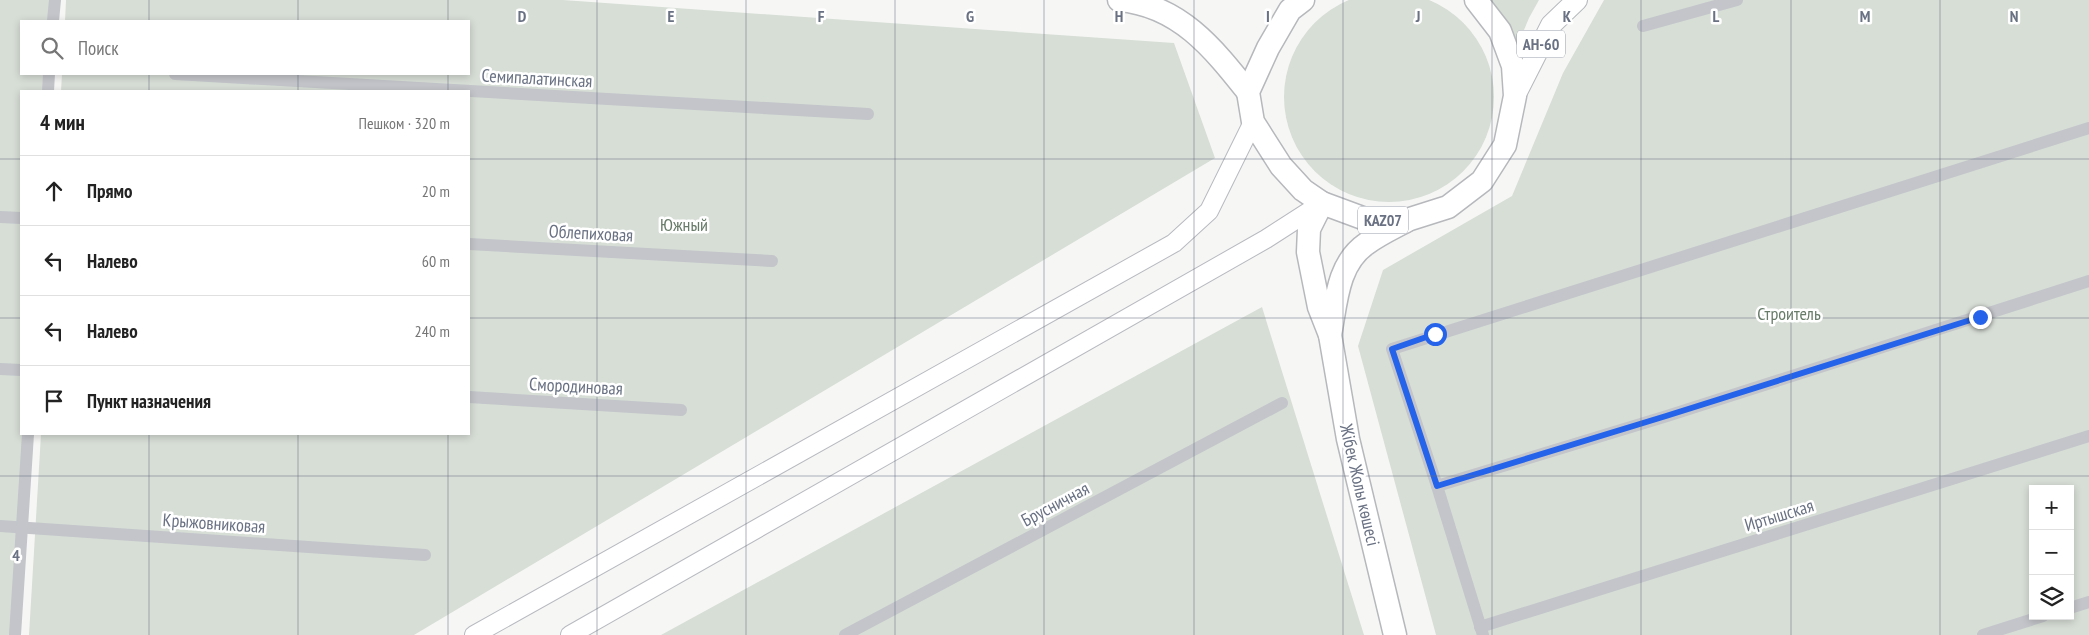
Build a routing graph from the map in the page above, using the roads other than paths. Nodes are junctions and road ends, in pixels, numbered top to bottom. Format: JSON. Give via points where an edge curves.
{"nodes":[{"id":1,"x":55,"y":0,"type":"edge"},
{"id":2,"x":1119,"y":0,"type":"edge"},
{"id":3,"x":1303,"y":0,"type":"edge"},
{"id":4,"x":1476,"y":0,"type":"edge"},
{"id":5,"x":1577,"y":0,"type":"edge"},
{"id":6,"x":1737,"y":0,"type":"edge"},
{"id":7,"x":54,"y":20,"type":"edge"},
{"id":8,"x":1643,"y":26,"type":"dead end"},
{"id":9,"x":49,"y":75,"type":"edge"},
{"id":10,"x":192,"y":75,"type":"edge"},
{"id":11,"x":48,"y":90,"type":"edge"},
{"id":12,"x":452,"y":90,"type":"edge"},
{"id":13,"x":470,"y":91,"type":"edge"},
{"id":14,"x":1248,"y":92,"type":"junction"},
{"id":15,"x":1515,"y":96,"type":"junction"},
{"id":16,"x":868,"y":114,"type":"dead end"},
{"id":17,"x":1253,"y":122,"type":"junction"},
{"id":18,"x":2089,"y":128,"type":"edge"},
{"id":19,"x":1322,"y":203,"type":"junction"},
{"id":20,"x":0,"y":217,"type":"edge"},
{"id":21,"x":20,"y":218,"type":"edge"},
{"id":22,"x":1407,"y":220,"type":"junction"},
{"id":23,"x":470,"y":244,"type":"edge"},
{"id":24,"x":772,"y":261,"type":"dead end"},
{"id":25,"x":2089,"y":281,"type":"edge"},
{"id":26,"x":1330,"y":335,"type":"junction"},
{"id":27,"x":0,"y":369,"type":"edge"},
{"id":28,"x":20,"y":370,"type":"edge"},
{"id":29,"x":470,"y":397,"type":"edge"},
{"id":30,"x":1282,"y":403,"type":"dead end"},
{"id":31,"x":681,"y":410,"type":"dead end"},
{"id":32,"x":28,"y":435,"type":"edge"},
{"id":33,"x":2089,"y":436,"type":"edge"},
{"id":34,"x":1437,"y":486,"type":"junction"},
{"id":35,"x":0,"y":526,"type":"edge"},
{"id":36,"x":22,"y":527,"type":"junction"},
{"id":37,"x":425,"y":555,"type":"dead end"},
{"id":38,"x":2089,"y":602,"type":"edge"},
{"id":39,"x":2074,"y":607,"type":"edge"},
{"id":40,"x":2030,"y":620,"type":"edge"},
{"id":41,"x":1481,"y":631,"type":"edge"},
{"id":42,"x":15,"y":635,"type":"edge"},
{"id":43,"x":474,"y":635,"type":"edge"},
{"id":44,"x":570,"y":635,"type":"edge"},
{"id":45,"x":844,"y":635,"type":"edge"},
{"id":46,"x":1395,"y":635,"type":"edge"},
{"id":47,"x":1982,"y":635,"type":"edge"}],
"edges":[{"from":1,"to":7,"type":"street"},
{"from":2,"to":14,"type":"highway","number":"KAZ07","via":[[1139,2],[1176,19],[1212,46]]},
{"from":3,"to":14,"type":"highway","via":[[1290,10],[1281,25]]},
{"from":4,"to":15,"type":"highway","number":"KAZ07","via":[[1500,31],[1513,66]]},
{"from":5,"to":15,"type":"main road","number":"АН-60","via":[[1551,25]]},
{"from":6,"to":8,"type":"street"},
{"from":9,"to":11,"type":"street"},
{"from":10,"to":12,"type":"street","name":"Семипалатинская"},
{"from":13,"to":16,"type":"street","name":"Семипалатинская"},
{"from":14,"to":17,"type":"highway","number":"KAZ07"},
{"from":15,"to":22,"type":"highway","number":"KAZ07","via":[[1505,145],[1482,181],[1448,207]]},
{"from":17,"to":19,"type":"highway","number":"KAZ07","via":[[1282,166],[1303,190]]},
{"from":17,"to":43,"type":"main road","via":[[1208,211],[1174,243]]},
{"from":18,"to":34,"type":"street","via":[[1392,349]]},
{"from":19,"to":22,"type":"highway","number":"KAZ07","via":[[1368,220]]},
{"from":19,"to":26,"type":"highway","name":"Жібек Жолы көшесі","number":"KAZ07","via":[[1309,229],[1308,252],[1319,307]]},
{"from":19,"to":44,"type":"main road","via":[[1266,239]]},
{"from":20,"to":21,"type":"street"},
{"from":22,"to":26,"type":"highway","name":"Жібек Жолы көшесі","number":"KAZ07","via":[[1364,245],[1348,265],[1340,279]]},
{"from":23,"to":24,"type":"street","name":"Облепиховая"},
{"from":25,"to":34,"type":"street"},
{"from":26,"to":46,"type":"highway","name":"Жібек Жолы көшесі","number":"KAZ07","via":[[1348,439]]},
{"from":27,"to":28,"type":"street"},
{"from":29,"to":31,"type":"street","name":"Смородиновая"},
{"from":30,"to":45,"type":"street","name":"Брусничная"},
{"from":32,"to":36,"type":"street"},
{"from":33,"to":41,"type":"street","name":"Иртышская"},
{"from":34,"to":41,"type":"street"},
{"from":35,"to":36,"type":"street","name":"Крыжовниковая"},
{"from":36,"to":37,"type":"street","name":"Крыжовниковая"},
{"from":36,"to":42,"type":"street"},
{"from":38,"to":39,"type":"street"},
{"from":40,"to":47,"type":"street"}]}
